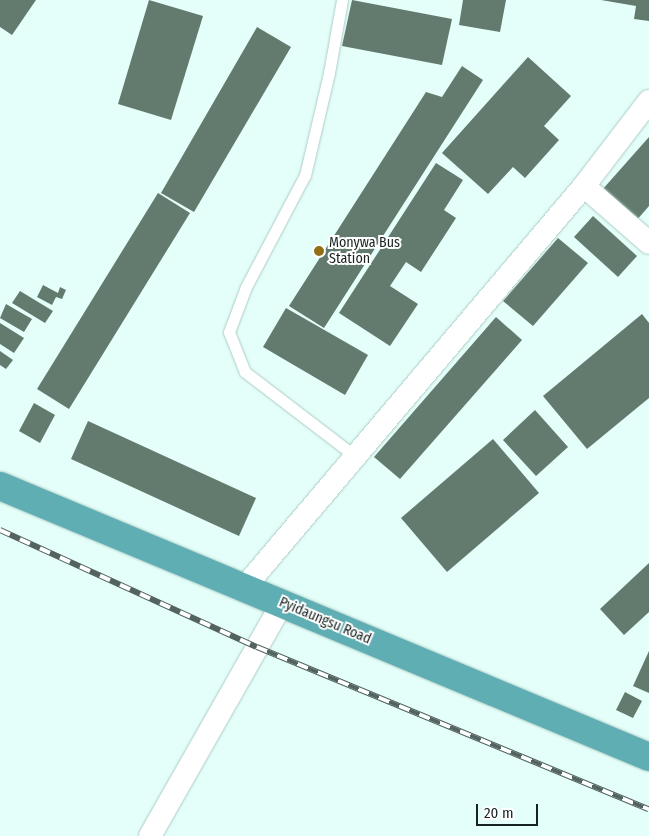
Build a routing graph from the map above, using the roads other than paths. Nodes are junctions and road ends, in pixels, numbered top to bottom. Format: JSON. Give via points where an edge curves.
{"nodes":[{"id":1,"x":342,"y":0,"type":"edge"},
{"id":2,"x":649,"y":101,"type":"edge"},
{"id":3,"x":584,"y":186,"type":"junction"},
{"id":4,"x":649,"y":243,"type":"edge"},
{"id":5,"x":355,"y":456,"type":"junction"},
{"id":6,"x":0,"y":486,"type":"edge"},
{"id":7,"x":244,"y":588,"type":"junction"},
{"id":8,"x":282,"y":604,"type":"junction"},
{"id":9,"x":649,"y":757,"type":"edge"},
{"id":10,"x":150,"y":836,"type":"edge"}],
"edges":[{"from":1,"to":5,"type":"lane","via":[[306,175],[246,287],[229,332],[245,372]]},
{"from":2,"to":3,"type":"street"},
{"from":3,"to":4,"type":"street"},
{"from":3,"to":5,"type":"street"},
{"from":5,"to":7,"type":"street"},
{"from":6,"to":7,"type":"highway","name":"Pyidaungsu Road"},
{"from":7,"to":8,"type":"highway","name":"Pyidaungsu Road"},
{"from":8,"to":9,"type":"highway","name":"Pyidaungsu Road"},
{"from":8,"to":10,"type":"street"}]}
